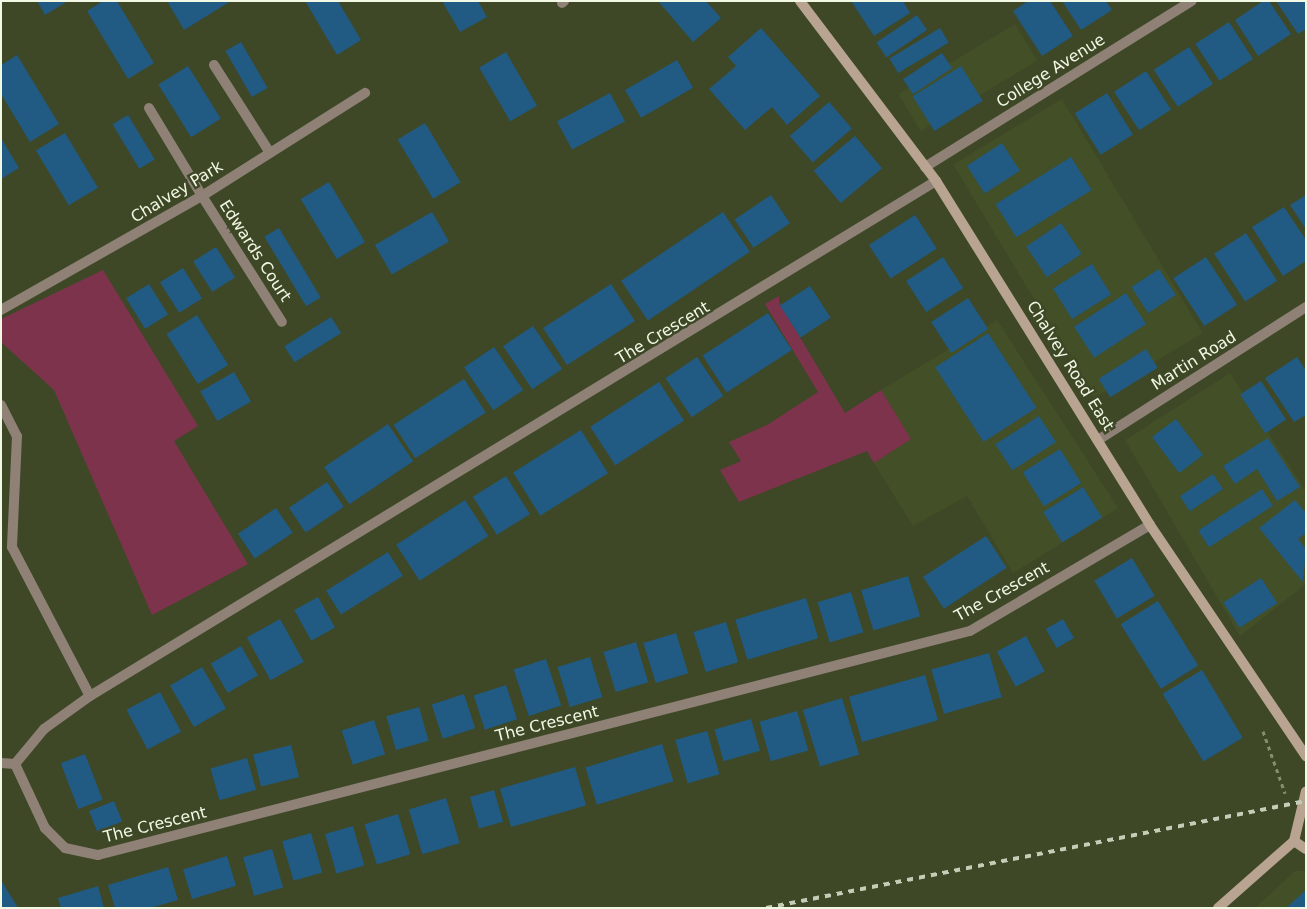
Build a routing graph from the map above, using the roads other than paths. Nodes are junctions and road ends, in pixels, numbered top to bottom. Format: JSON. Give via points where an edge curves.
{"nodes":[{"id":1,"x":800,"y":1,"type":"edge"},
{"id":2,"x":1192,"y":1,"type":"edge"},
{"id":3,"x":214,"y":65,"type":"dead end"},
{"id":4,"x":365,"y":93,"type":"dead end"},
{"id":5,"x":149,"y":108,"type":"dead end"},
{"id":6,"x":270,"y":153,"type":"junction"},
{"id":7,"x":925,"y":167,"type":"junction"},
{"id":8,"x":936,"y":182,"type":"junction"},
{"id":9,"x":202,"y":196,"type":"junction"},
{"id":10,"x":1306,"y":307,"type":"edge"},
{"id":11,"x":1,"y":310,"type":"edge"},
{"id":12,"x":282,"y":322,"type":"dead end"},
{"id":13,"x":1,"y":405,"type":"edge"},
{"id":14,"x":1098,"y":440,"type":"junction"},
{"id":15,"x":1150,"y":525,"type":"junction"},
{"id":16,"x":90,"y":696,"type":"junction"},
{"id":17,"x":1305,"y":754,"type":"edge"},
{"id":18,"x":1,"y":763,"type":"edge"},
{"id":19,"x":15,"y":764,"type":"junction"},
{"id":20,"x":1306,"y":791,"type":"edge"},
{"id":21,"x":1294,"y":841,"type":"junction"},
{"id":22,"x":1306,"y":849,"type":"edge"},
{"id":23,"x":1218,"y":908,"type":"edge"}],
"edges":[{"from":1,"to":7,"type":"street","name":"Chalvey Road East"},
{"from":2,"to":7,"type":"street","name":"College Avenue"},
{"from":3,"to":6,"type":"street"},
{"from":4,"to":6,"type":"street","name":"Chalvey Park"},
{"from":5,"to":9,"type":"street","name":"Edwards Court"},
{"from":6,"to":9,"type":"street","name":"Chalvey Park"},
{"from":7,"to":8,"type":"street","name":"Chalvey Road East"},
{"from":8,"to":14,"type":"street","name":"Chalvey Road East"},
{"from":8,"to":16,"type":"street","name":"The Crescent"},
{"from":9,"to":11,"type":"street","name":"Chalvey Park"},
{"from":9,"to":12,"type":"street","name":"Edwards Court"},
{"from":10,"to":14,"type":"street","name":"Martin Road"},
{"from":13,"to":16,"type":"street","via":[[17,436],[12,547]]},
{"from":14,"to":15,"type":"street","name":"Chalvey Road East"},
{"from":15,"to":17,"type":"street","name":"Chalvey Road East"},
{"from":15,"to":19,"type":"street","name":"The Crescent","via":[[970,631],[98,855],[65,848],[45,828]]},
{"from":16,"to":19,"type":"street","name":"The Crescent","via":[[44,729]]},
{"from":18,"to":19,"type":"street"},
{"from":20,"to":21,"type":"street"},
{"from":21,"to":22,"type":"street"},
{"from":21,"to":23,"type":"street"}]}
